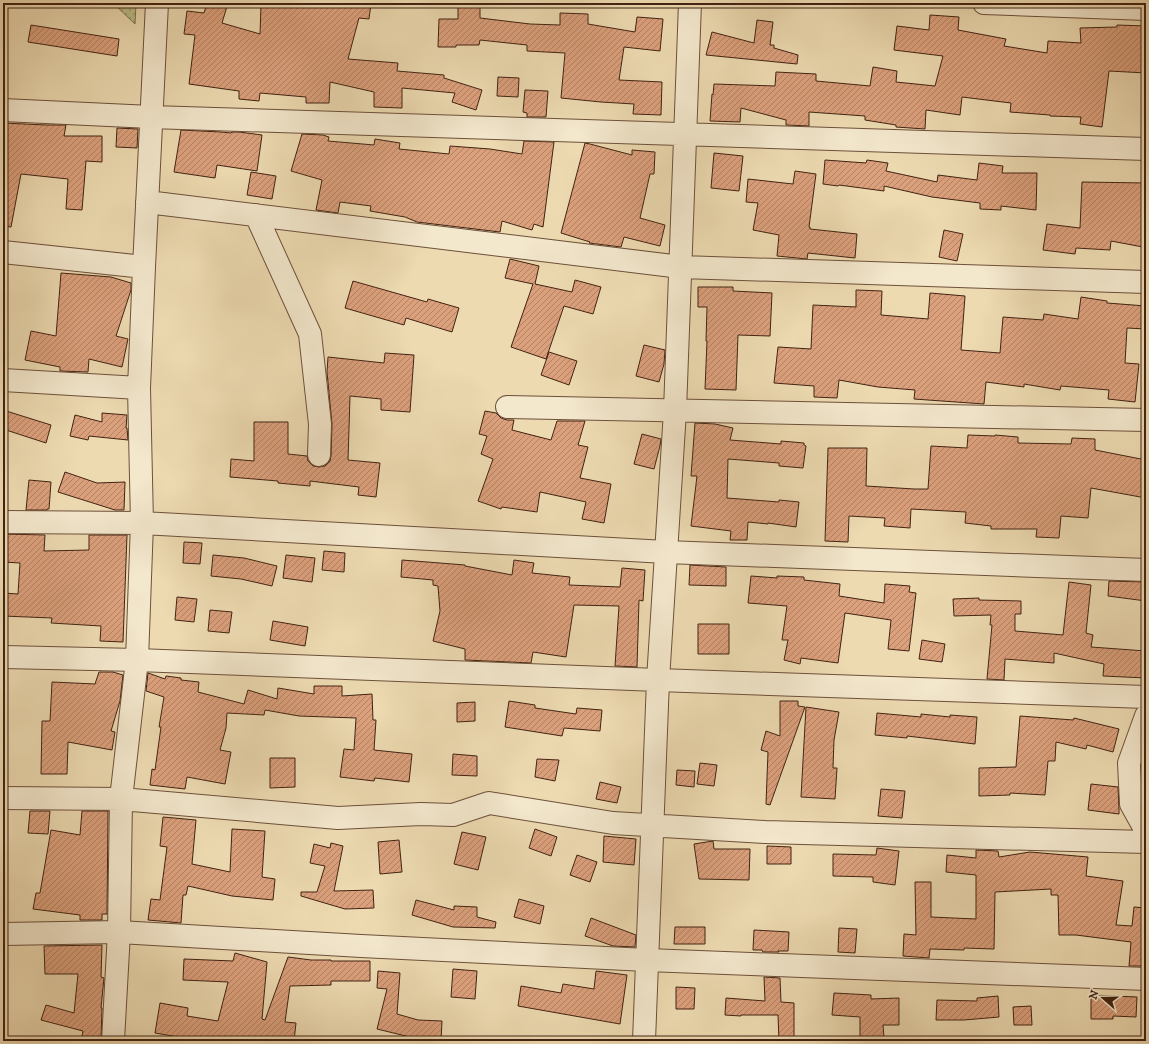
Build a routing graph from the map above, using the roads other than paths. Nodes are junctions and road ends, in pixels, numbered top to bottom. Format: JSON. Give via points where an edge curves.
{"nodes":[{"id":1,"x":157,"y":3,"type":"edge"},
{"id":2,"x":690,"y":3,"type":"edge"},
{"id":3,"x":984,"y":3,"type":"edge"},
{"id":4,"x":1146,"y":9,"type":"edge"},
{"id":5,"x":3,"y":110,"type":"edge"},
{"id":6,"x":151,"y":117,"type":"junction"},
{"id":7,"x":686,"y":134,"type":"junction"},
{"id":8,"x":1146,"y":149,"type":"edge"},
{"id":9,"x":147,"y":202,"type":"junction"},
{"id":10,"x":256,"y":215,"type":"junction"},
{"id":11,"x":3,"y":252,"type":"edge"},
{"id":12,"x":144,"y":267,"type":"junction"},
{"id":13,"x":681,"y":267,"type":"junction"},
{"id":14,"x":1146,"y":282,"type":"edge"},
{"id":15,"x":3,"y":380,"type":"edge"},
{"id":16,"x":139,"y":388,"type":"junction"},
{"id":17,"x":507,"y":407,"type":"dead end"},
{"id":18,"x":675,"y":411,"type":"junction"},
{"id":19,"x":1146,"y":420,"type":"edge"},
{"id":20,"x":319,"y":455,"type":"dead end"},
{"id":21,"x":3,"y":522,"type":"edge"},
{"id":22,"x":142,"y":523,"type":"junction"},
{"id":23,"x":666,"y":552,"type":"junction"},
{"id":24,"x":1146,"y":570,"type":"edge"},
{"id":25,"x":3,"y":657,"type":"edge"},
{"id":26,"x":137,"y":660,"type":"junction"},
{"id":27,"x":658,"y":680,"type":"junction"},
{"id":28,"x":1146,"y":697,"type":"edge"},
{"id":29,"x":1146,"y":716,"type":"edge"},
{"id":30,"x":3,"y":798,"type":"edge"},
{"id":31,"x":121,"y":799,"type":"junction"},
{"id":32,"x":653,"y":824,"type":"junction"},
{"id":33,"x":1146,"y":831,"type":"edge"},
{"id":34,"x":1146,"y":842,"type":"edge"},
{"id":35,"x":119,"y":932,"type":"junction"},
{"id":36,"x":3,"y":934,"type":"edge"},
{"id":37,"x":647,"y":960,"type":"junction"},
{"id":38,"x":1146,"y":979,"type":"edge"},
{"id":39,"x":113,"y":1041,"type":"edge"},
{"id":40,"x":644,"y":1041,"type":"edge"}],
"edges":[{"from":1,"to":6,"type":"street"},
{"from":2,"to":7,"type":"street"},
{"from":3,"to":4,"type":"street"},
{"from":5,"to":6,"type":"street"},
{"from":6,"to":7,"type":"street"},
{"from":6,"to":9,"type":"street"},
{"from":7,"to":8,"type":"street"},
{"from":7,"to":13,"type":"street"},
{"from":9,"to":10,"type":"street"},
{"from":9,"to":12,"type":"street"},
{"from":10,"to":13,"type":"street"},
{"from":10,"to":20,"type":"street","via":[[310,334],[320,424]]},
{"from":11,"to":12,"type":"street"},
{"from":12,"to":16,"type":"street"},
{"from":13,"to":14,"type":"street"},
{"from":13,"to":18,"type":"street"},
{"from":15,"to":16,"type":"street"},
{"from":16,"to":22,"type":"street"},
{"from":17,"to":18,"type":"street"},
{"from":18,"to":19,"type":"street"},
{"from":18,"to":23,"type":"street"},
{"from":21,"to":22,"type":"street"},
{"from":22,"to":23,"type":"street"},
{"from":22,"to":26,"type":"street"},
{"from":23,"to":24,"type":"street"},
{"from":23,"to":27,"type":"street"},
{"from":25,"to":26,"type":"street"},
{"from":26,"to":27,"type":"street"},
{"from":26,"to":31,"type":"street"},
{"from":27,"to":28,"type":"street"},
{"from":27,"to":32,"type":"street"},
{"from":29,"to":33,"type":"street","via":[[1129,763],[1132,804]]},
{"from":30,"to":31,"type":"street"},
{"from":31,"to":32,"type":"street","via":[[338,818],[453,815],[490,803],[613,823]]},
{"from":31,"to":35,"type":"street"},
{"from":32,"to":34,"type":"street","via":[[765,832]]},
{"from":32,"to":37,"type":"street"},
{"from":35,"to":36,"type":"street"},
{"from":35,"to":37,"type":"street"},
{"from":35,"to":39,"type":"street"},
{"from":37,"to":38,"type":"street"},
{"from":37,"to":40,"type":"street"}]}
